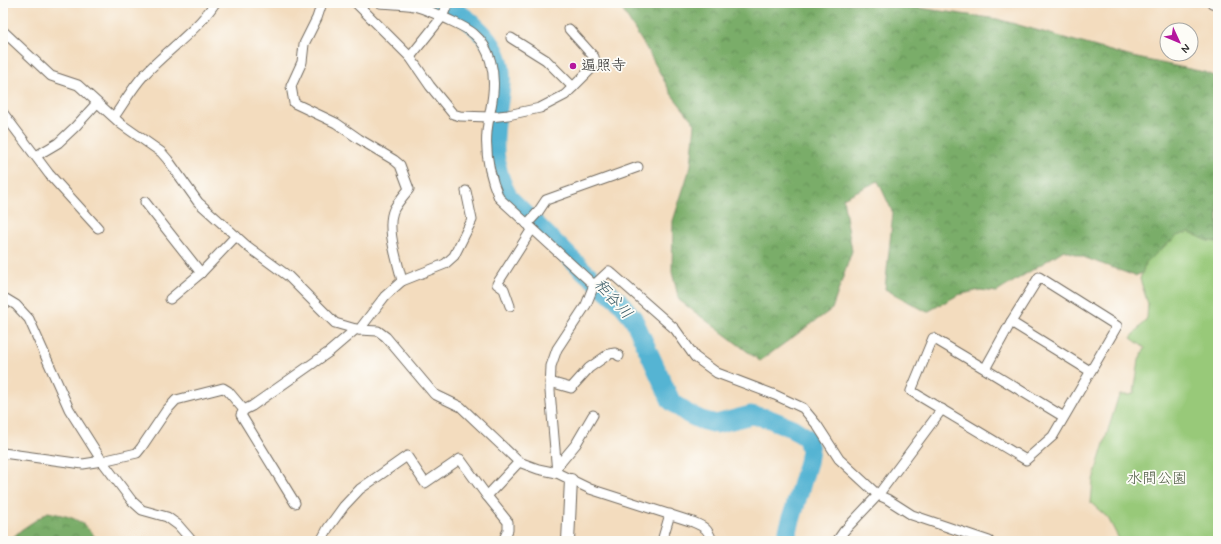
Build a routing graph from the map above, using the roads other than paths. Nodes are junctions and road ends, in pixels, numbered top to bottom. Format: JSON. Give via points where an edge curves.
{"nodes":[{"id":1,"x":215,"y":3,"type":"edge"},
{"id":2,"x":322,"y":3,"type":"edge"},
{"id":3,"x":356,"y":3,"type":"edge"},
{"id":4,"x":380,"y":3,"type":"edge"},
{"id":5,"x":448,"y":3,"type":"edge"},
{"id":6,"x":1212,"y":3,"type":"edge"},
{"id":7,"x":1218,"y":5,"type":"edge"},
{"id":8,"x":442,"y":17,"type":"junction"},
{"id":9,"x":569,"y":29,"type":"dead end"},
{"id":10,"x":4,"y":36,"type":"edge"},
{"id":11,"x":511,"y":38,"type":"dead end"},
{"id":12,"x":410,"y":56,"type":"junction"},
{"id":13,"x":573,"y":87,"type":"junction"},
{"id":14,"x":97,"y":103,"type":"junction"},
{"id":15,"x":3,"y":113,"type":"edge"},
{"id":16,"x":114,"y":117,"type":"junction"},
{"id":17,"x":491,"y":117,"type":"junction"},
{"id":18,"x":36,"y":156,"type":"junction"},
{"id":19,"x":638,"y":167,"type":"dead end"},
{"id":20,"x":466,"y":191,"type":"dead end"},
{"id":21,"x":145,"y":202,"type":"dead end"},
{"id":22,"x":530,"y":226,"type":"junction"},
{"id":23,"x":98,"y":228,"type":"dead end"},
{"id":24,"x":236,"y":236,"type":"junction"},
{"id":25,"x":202,"y":273,"type":"junction"},
{"id":26,"x":402,"y":281,"type":"junction"},
{"id":27,"x":594,"y":285,"type":"junction"},
{"id":28,"x":3,"y":298,"type":"edge"},
{"id":29,"x":170,"y":299,"type":"dead end"},
{"id":30,"x":510,"y":306,"type":"dead end"},
{"id":31,"x":1011,"y":322,"type":"junction"},
{"id":32,"x":358,"y":329,"type":"junction"},
{"id":33,"x":619,"y":356,"type":"dead end"},
{"id":34,"x":985,"y":368,"type":"junction"},
{"id":35,"x":1090,"y":371,"type":"junction"},
{"id":36,"x":550,"y":382,"type":"junction"},
{"id":37,"x":244,"y":410,"type":"junction"},
{"id":38,"x":942,"y":410,"type":"junction"},
{"id":39,"x":593,"y":415,"type":"dead end"},
{"id":40,"x":1064,"y":417,"type":"junction"},
{"id":41,"x":3,"y":453,"type":"edge"},
{"id":42,"x":102,"y":461,"type":"junction"},
{"id":43,"x":519,"y":462,"type":"junction"},
{"id":44,"x":556,"y":471,"type":"junction"},
{"id":45,"x":571,"y":480,"type":"junction"},
{"id":46,"x":878,"y":495,"type":"junction"},
{"id":47,"x":487,"y":496,"type":"junction"},
{"id":48,"x":295,"y":503,"type":"dead end"},
{"id":49,"x":670,"y":514,"type":"junction"},
{"id":50,"x":192,"y":541,"type":"edge"},
{"id":51,"x":321,"y":541,"type":"edge"},
{"id":52,"x":503,"y":541,"type":"edge"},
{"id":53,"x":568,"y":541,"type":"edge"},
{"id":54,"x":662,"y":541,"type":"edge"},
{"id":55,"x":712,"y":541,"type":"edge"},
{"id":56,"x":837,"y":541,"type":"edge"},
{"id":57,"x":988,"y":541,"type":"edge"}],
"edges":[{"from":1,"to":16,"type":"street","via":[[185,38],[144,74]]},
{"from":2,"to":26,"type":"street","via":[[304,44],[302,62],[291,86],[294,103],[336,123],[400,165],[409,189],[394,209],[391,219]]},
{"from":3,"to":12,"type":"street"},
{"from":4,"to":8,"type":"street","via":[[414,6]]},
{"from":5,"to":8,"type":"street"},
{"from":6,"to":7,"type":"street"},
{"from":8,"to":12,"type":"street"},
{"from":8,"to":17,"type":"street","via":[[474,34],[488,54],[494,80]]},
{"from":9,"to":13,"type":"street","via":[[595,62]]},
{"from":10,"to":14,"type":"street","via":[[51,76],[78,85]]},
{"from":11,"to":13,"type":"street","via":[[546,60]]},
{"from":12,"to":17,"type":"street","via":[[453,114]]},
{"from":13,"to":17,"type":"street","via":[[565,96],[540,108]]},
{"from":14,"to":16,"type":"street"},
{"from":14,"to":18,"type":"street","via":[[58,143]]},
{"from":15,"to":18,"type":"street"},
{"from":16,"to":24,"type":"street","via":[[161,152],[198,202]]},
{"from":17,"to":22,"type":"street","via":[[487,132],[487,155],[492,181],[499,198]]},
{"from":18,"to":23,"type":"street"},
{"from":19,"to":22,"type":"street","via":[[546,200]]},
{"from":20,"to":26,"type":"street","via":[[472,220],[454,256],[445,264]]},
{"from":21,"to":25,"type":"street"},
{"from":22,"to":27,"type":"street"},
{"from":22,"to":30,"type":"street","via":[[497,284],[504,289]]},
{"from":24,"to":25,"type":"street"},
{"from":24,"to":32,"type":"street","via":[[288,276],[335,323]]},
{"from":25,"to":29,"type":"street"},
{"from":26,"to":32,"type":"street","via":[[385,296]]},
{"from":27,"to":36,"type":"street","via":[[586,305],[557,349],[551,366]]},
{"from":27,"to":46,"type":"street","via":[[609,271],[675,329],[695,357],[717,373],[803,408],[839,459]]},
{"from":28,"to":42,"type":"street","via":[[16,305],[29,319],[69,409]]},
{"from":31,"to":34,"type":"street"},
{"from":31,"to":35,"type":"street"},
{"from":31,"to":35,"type":"street","via":[[1039,277],[1117,326]]},
{"from":32,"to":37,"type":"street"},
{"from":32,"to":43,"type":"street","via":[[378,331],[386,337],[434,394],[461,408]]},
{"from":33,"to":36,"type":"street","via":[[615,353],[609,354],[589,368],[571,388]]},
{"from":34,"to":38,"type":"street","via":[[933,338],[911,391]]},
{"from":34,"to":40,"type":"street"},
{"from":35,"to":40,"type":"street"},
{"from":36,"to":44,"type":"street"},
{"from":37,"to":42,"type":"street","via":[[223,388],[176,400],[137,453]]},
{"from":37,"to":48,"type":"street","via":[[241,415]]},
{"from":38,"to":40,"type":"street","via":[[1026,460],[1053,436]]},
{"from":38,"to":46,"type":"street"},
{"from":39,"to":44,"type":"street"},
{"from":41,"to":42,"type":"street","via":[[83,464]]},
{"from":42,"to":50,"type":"street","via":[[132,501],[142,510],[167,517]]},
{"from":43,"to":44,"type":"street","via":[[538,469]]},
{"from":43,"to":47,"type":"street"},
{"from":44,"to":45,"type":"street"},
{"from":45,"to":49,"type":"street","via":[[590,489]]},
{"from":45,"to":53,"type":"street"},
{"from":46,"to":56,"type":"street"},
{"from":46,"to":57,"type":"street","via":[[912,515]]},
{"from":47,"to":51,"type":"street","via":[[460,459],[425,483],[407,456],[360,489],[344,506]]},
{"from":47,"to":52,"type":"street","via":[[508,522],[508,530]]},
{"from":49,"to":54,"type":"street"},
{"from":49,"to":55,"type":"street","via":[[703,526]]}]}
